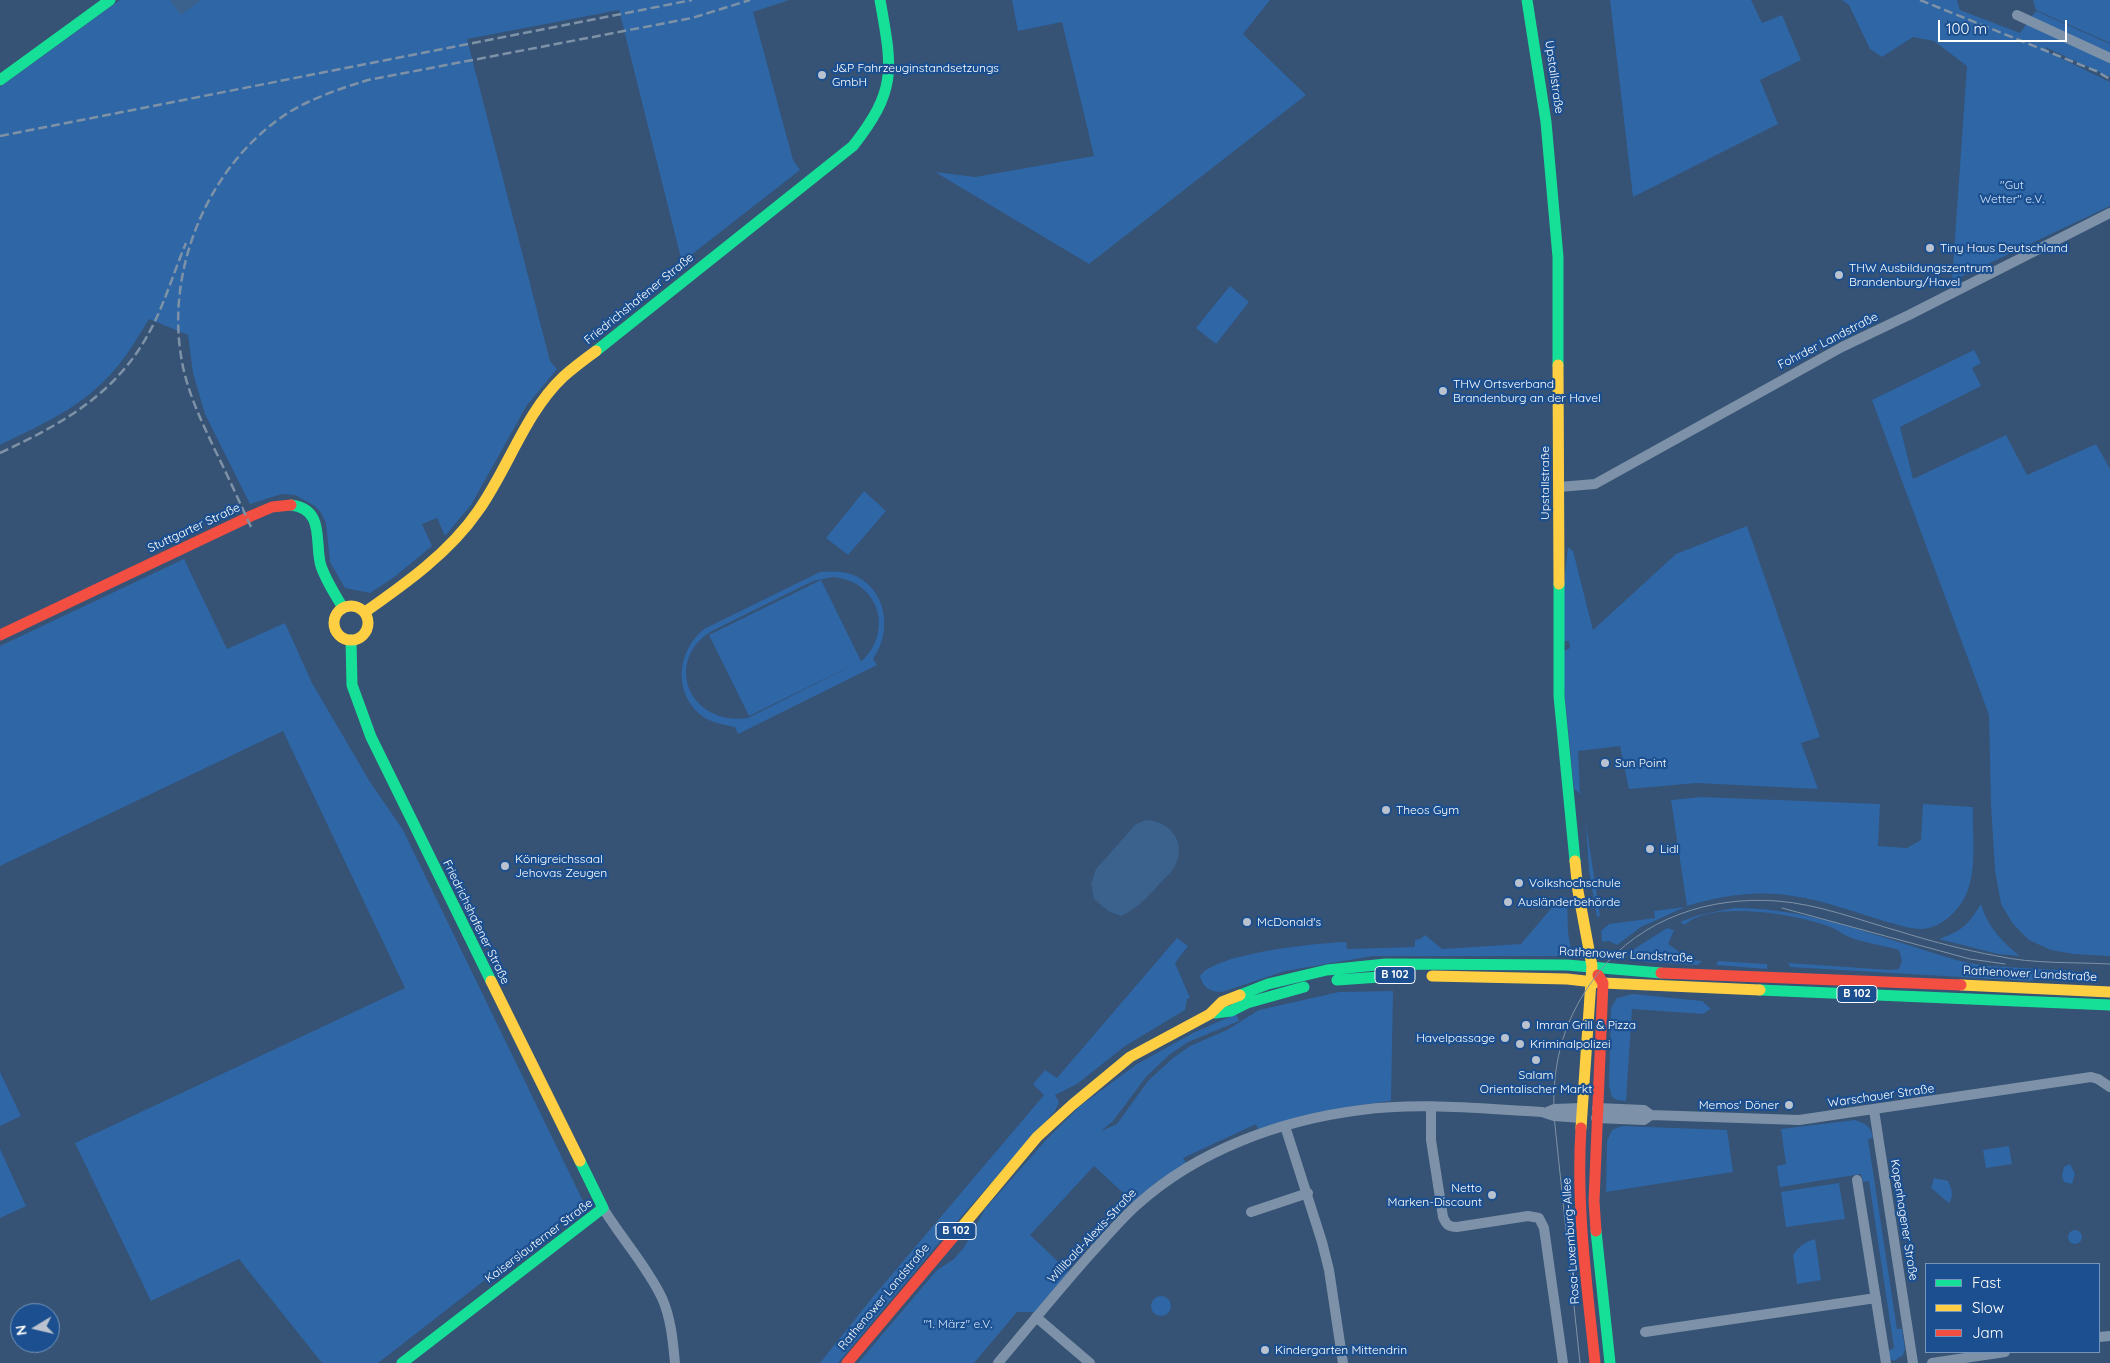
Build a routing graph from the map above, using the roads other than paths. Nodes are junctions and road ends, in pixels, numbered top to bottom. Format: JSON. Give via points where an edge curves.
{"nodes":[{"id":1,"x":110,"y":0,"type":"edge"},
{"id":2,"x":880,"y":0,"type":"edge"},
{"id":3,"x":1527,"y":0,"type":"edge"},
{"id":4,"x":2017,"y":15,"type":"dead end"},
{"id":5,"x":2110,"y":58,"type":"edge"},
{"id":6,"x":0,"y":80,"type":"edge"},
{"id":7,"x":2110,"y":213,"type":"edge"},
{"id":8,"x":1559,"y":487,"type":"junction"},
{"id":9,"x":343,"y":608,"type":"junction"},
{"id":10,"x":365,"y":612,"type":"junction"},
{"id":11,"x":0,"y":635,"type":"edge"},
{"id":12,"x":351,"y":640,"type":"junction"},
{"id":13,"x":1592,"y":966,"type":"junction"},
{"id":14,"x":1590,"y":981,"type":"junction"},
{"id":15,"x":1604,"y":983,"type":"junction"},
{"id":16,"x":2110,"y":992,"type":"edge"},
{"id":17,"x":2110,"y":1005,"type":"edge"},
{"id":18,"x":1210,"y":1014,"type":"junction"},
{"id":19,"x":2110,"y":1087,"type":"edge"},
{"id":20,"x":1431,"y":1107,"type":"junction"},
{"id":21,"x":1874,"y":1110,"type":"junction"},
{"id":22,"x":1582,"y":1113,"type":"junction"},
{"id":23,"x":1597,"y":1113,"type":"junction"},
{"id":24,"x":1285,"y":1126,"type":"junction"},
{"id":25,"x":1857,"y":1180,"type":"dead end"},
{"id":26,"x":1308,"y":1193,"type":"junction"},
{"id":27,"x":603,"y":1208,"type":"junction"},
{"id":28,"x":1251,"y":1212,"type":"dead end"},
{"id":29,"x":1876,"y":1298,"type":"junction"},
{"id":30,"x":1036,"y":1317,"type":"junction"},
{"id":31,"x":1645,"y":1332,"type":"dead end"},
{"id":32,"x":1997,"y":1353,"type":"edge"},
{"id":33,"x":402,"y":1363,"type":"edge"},
{"id":34,"x":676,"y":1363,"type":"edge"},
{"id":35,"x":847,"y":1363,"type":"edge"},
{"id":36,"x":998,"y":1363,"type":"edge"},
{"id":37,"x":1090,"y":1363,"type":"edge"},
{"id":38,"x":1343,"y":1363,"type":"edge"},
{"id":39,"x":1563,"y":1363,"type":"edge"},
{"id":40,"x":1595,"y":1363,"type":"edge"},
{"id":41,"x":1610,"y":1363,"type":"edge"},
{"id":42,"x":1886,"y":1363,"type":"edge"},
{"id":43,"x":1913,"y":1363,"type":"edge"},
{"id":44,"x":1932,"y":1363,"type":"edge"}],
"edges":[{"from":1,"to":6,"type":"street"},
{"from":2,"to":10,"type":"street","name":"Friedrichshafener Straße","via":[[889,79],[885,97],[872,124],[853,146],[563,377],[527,425],[492,490],[464,530],[427,564]]},
{"from":3,"to":8,"type":"street","name":"Upstallstraße","via":[[1546,122],[1558,257]]},
{"from":4,"to":5,"type":"street"},
{"from":7,"to":8,"type":"street","name":"Fohrder Landstraße","via":[[1842,347],[1595,484]]},
{"from":8,"to":13,"type":"street","name":"Upstallstraße","via":[[1557,603],[1560,716],[1578,891]]},
{"from":9,"to":10,"type":"street","via":[[354,606]]},
{"from":9,"to":11,"type":"street","name":"Stuttgarter Straße","via":[[321,565],[314,520],[300,507],[280,505]]},
{"from":9,"to":12,"type":"street","via":[[335,616],[334,627],[340,636]]},
{"from":10,"to":12,"type":"street","via":[[367,630],[360,638]]},
{"from":12,"to":27,"type":"street","name":"Friedrichshafener Straße","via":[[352,685],[371,737]]},
{"from":13,"to":14,"type":"street","name":"Upstallstraße"},
{"from":13,"to":15,"type":"street","name":"Upstallstraße"},
{"from":13,"to":16,"type":"street","name":"Rathenower Landstraße","number":"B 102","via":[[1640,972]]},
{"from":13,"to":18,"type":"street","name":"Rathenower Landstraße","number":"B 102","via":[[1386,964],[1327,970],[1268,984],[1222,1002]]},
{"from":14,"to":15,"type":"street","name":"Rathenower Landstraße","number":"B 102"},
{"from":14,"to":18,"type":"street","name":"Rathenower Landstraße","number":"B 102","via":[[1425,975],[1337,980]]},
{"from":14,"to":22,"type":"street","name":"Rosa-Luxemburg-Allee"},
{"from":15,"to":17,"type":"street","name":"Rathenower Landstraße","number":"B 102"},
{"from":15,"to":23,"type":"street","name":"Rosa-Luxemburg-Allee"},
{"from":18,"to":35,"type":"street","name":"Rathenower Landstraße","number":"B 102","via":[[1130,1057],[1038,1137]]},
{"from":19,"to":21,"type":"street","name":"Warschauer Straße","via":[[2091,1077]]},
{"from":20,"to":22,"type":"street","name":"Willibald-Alexis-Straße","via":[[1547,1112],[1554,1109]]},
{"from":20,"to":24,"type":"street","name":"Willibald-Alexis-Straße","via":[[1361,1110]]},
{"from":20,"to":39,"type":"street","name":"Rosa-Luxemburg-Allee","via":[[1431,1140],[1446,1224],[1457,1227],[1528,1216],[1539,1218],[1544,1228]]},
{"from":21,"to":23,"type":"street","name":"Warschauer Straße","via":[[1799,1120],[1651,1115],[1644,1110]]},
{"from":21,"to":43,"type":"street","name":"Kopenhagener Straße"},
{"from":22,"to":23,"type":"street"},
{"from":22,"to":40,"type":"street","name":"Rosa-Luxemburg-Allee","via":[[1580,1215]]},
{"from":23,"to":41,"type":"street","name":"Rosa-Luxemburg-Allee","via":[[1594,1201]]},
{"from":24,"to":26,"type":"street"},
{"from":24,"to":30,"type":"street","name":"Willibald-Alexis-Straße","via":[[1203,1159],[1157,1187],[1112,1230]]},
{"from":25,"to":29,"type":"street"},
{"from":26,"to":28,"type":"street"},
{"from":26,"to":38,"type":"street","via":[[1329,1270]]},
{"from":27,"to":33,"type":"street","name":"Kaiserslauterner Straße"},
{"from":27,"to":34,"type":"street","name":"Kaiserslauterner Straße","via":[[663,1300]]},
{"from":29,"to":31,"type":"street"},
{"from":29,"to":42,"type":"street"},
{"from":30,"to":36,"type":"street","name":"Willibald-Alexis-Straße"},
{"from":30,"to":37,"type":"street"},
{"from":32,"to":44,"type":"street"}]}
